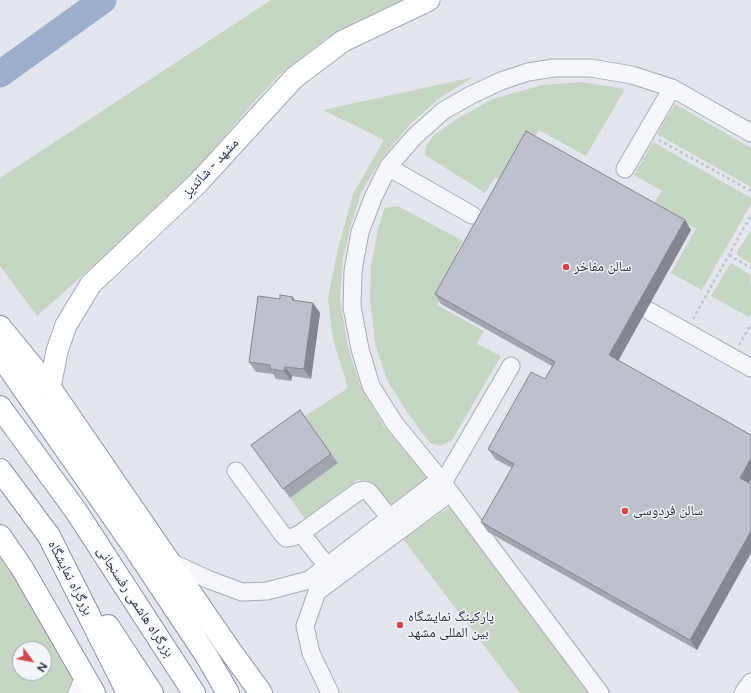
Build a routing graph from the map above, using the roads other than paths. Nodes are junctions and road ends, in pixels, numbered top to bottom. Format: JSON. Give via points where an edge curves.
{"nodes":[{"id":1,"x":429,"y":0,"type":"edge"},
{"id":2,"x":672,"y":88,"type":"junction"},
{"id":3,"x":751,"y":133,"type":"edge"},
{"id":4,"x":388,"y":167,"type":"junction"},
{"id":5,"x":625,"y":169,"type":"dead end"},
{"id":6,"x":472,"y":215,"type":"dead end"},
{"id":7,"x":649,"y":311,"type":"dead end"},
{"id":8,"x":0,"y":327,"type":"edge"},
{"id":9,"x":0,"y":355,"type":"edge"},
{"id":10,"x":511,"y":366,"type":"dead end"},
{"id":11,"x":751,"y":368,"type":"edge"},
{"id":12,"x":50,"y":388,"type":"junction"},
{"id":13,"x":0,"y":407,"type":"edge"},
{"id":14,"x":0,"y":470,"type":"edge"},
{"id":15,"x":236,"y":471,"type":"dead end"},
{"id":16,"x":445,"y":485,"type":"junction"},
{"id":17,"x":390,"y":518,"type":"junction"},
{"id":18,"x":301,"y":533,"type":"junction"},
{"id":19,"x":0,"y":536,"type":"edge"},
{"id":20,"x":49,"y":536,"type":"junction"},
{"id":21,"x":169,"y":561,"type":"junction"},
{"id":22,"x":327,"y":566,"type":"junction"},
{"id":23,"x":313,"y":586,"type":"junction"},
{"id":24,"x":751,"y":682,"type":"edge"},
{"id":25,"x":85,"y":687,"type":"edge"},
{"id":26,"x":128,"y":693,"type":"edge"},
{"id":27,"x":152,"y":693,"type":"edge"},
{"id":28,"x":194,"y":693,"type":"edge"},
{"id":29,"x":228,"y":693,"type":"edge"},
{"id":30,"x":261,"y":693,"type":"edge"},
{"id":31,"x":330,"y":693,"type":"edge"},
{"id":32,"x":600,"y":693,"type":"edge"},
{"id":33,"x":743,"y":693,"type":"edge"}],
"edges":[{"from":1,"to":12,"type":"main road","name":"مشهد - شاندیز","via":[[344,41],[294,78],[198,184],[91,284],[66,325],[57,352]]},
{"from":2,"to":3,"type":"street"},
{"from":2,"to":4,"type":"street","via":[[632,75],[591,68],[554,68],[528,72],[501,80],[443,112],[414,137]]},
{"from":2,"to":5,"type":"street"},
{"from":4,"to":6,"type":"street"},
{"from":4,"to":16,"type":"street","via":[[360,232],[353,272],[352,307],[360,349],[371,386],[395,424]]},
{"from":7,"to":11,"type":"street"},
{"from":8,"to":12,"type":"highway"},
{"from":9,"to":29,"type":"highway","via":[[132,544],[206,655]]},
{"from":10,"to":16,"type":"street"},
{"from":12,"to":21,"type":"highway"},
{"from":13,"to":28,"type":"highway","name":"بزرگراه هاشمی رفسنجانی","via":[[76,511]]},
{"from":14,"to":20,"type":"highway","name":"بزرگراه نمایشگاه"},
{"from":15,"to":18,"type":"street","via":[[286,538]]},
{"from":16,"to":17,"type":"street"},
{"from":16,"to":23,"type":"street"},
{"from":16,"to":32,"type":"street"},
{"from":17,"to":18,"type":"street","via":[[369,492],[364,490]]},
{"from":17,"to":22,"type":"street"},
{"from":18,"to":22,"type":"street"},
{"from":19,"to":25,"type":"highway","via":[[22,568]]},
{"from":20,"to":26,"type":"highway","name":"بزرگراه نمایشگاه"},
{"from":20,"to":27,"type":"highway"},
{"from":21,"to":23,"type":"street","via":[[242,592]]},
{"from":21,"to":30,"type":"highway"},
{"from":22,"to":23,"type":"street"},
{"from":23,"to":31,"type":"street","via":[[305,626],[311,654]]},
{"from":24,"to":33,"type":"street"}]}
